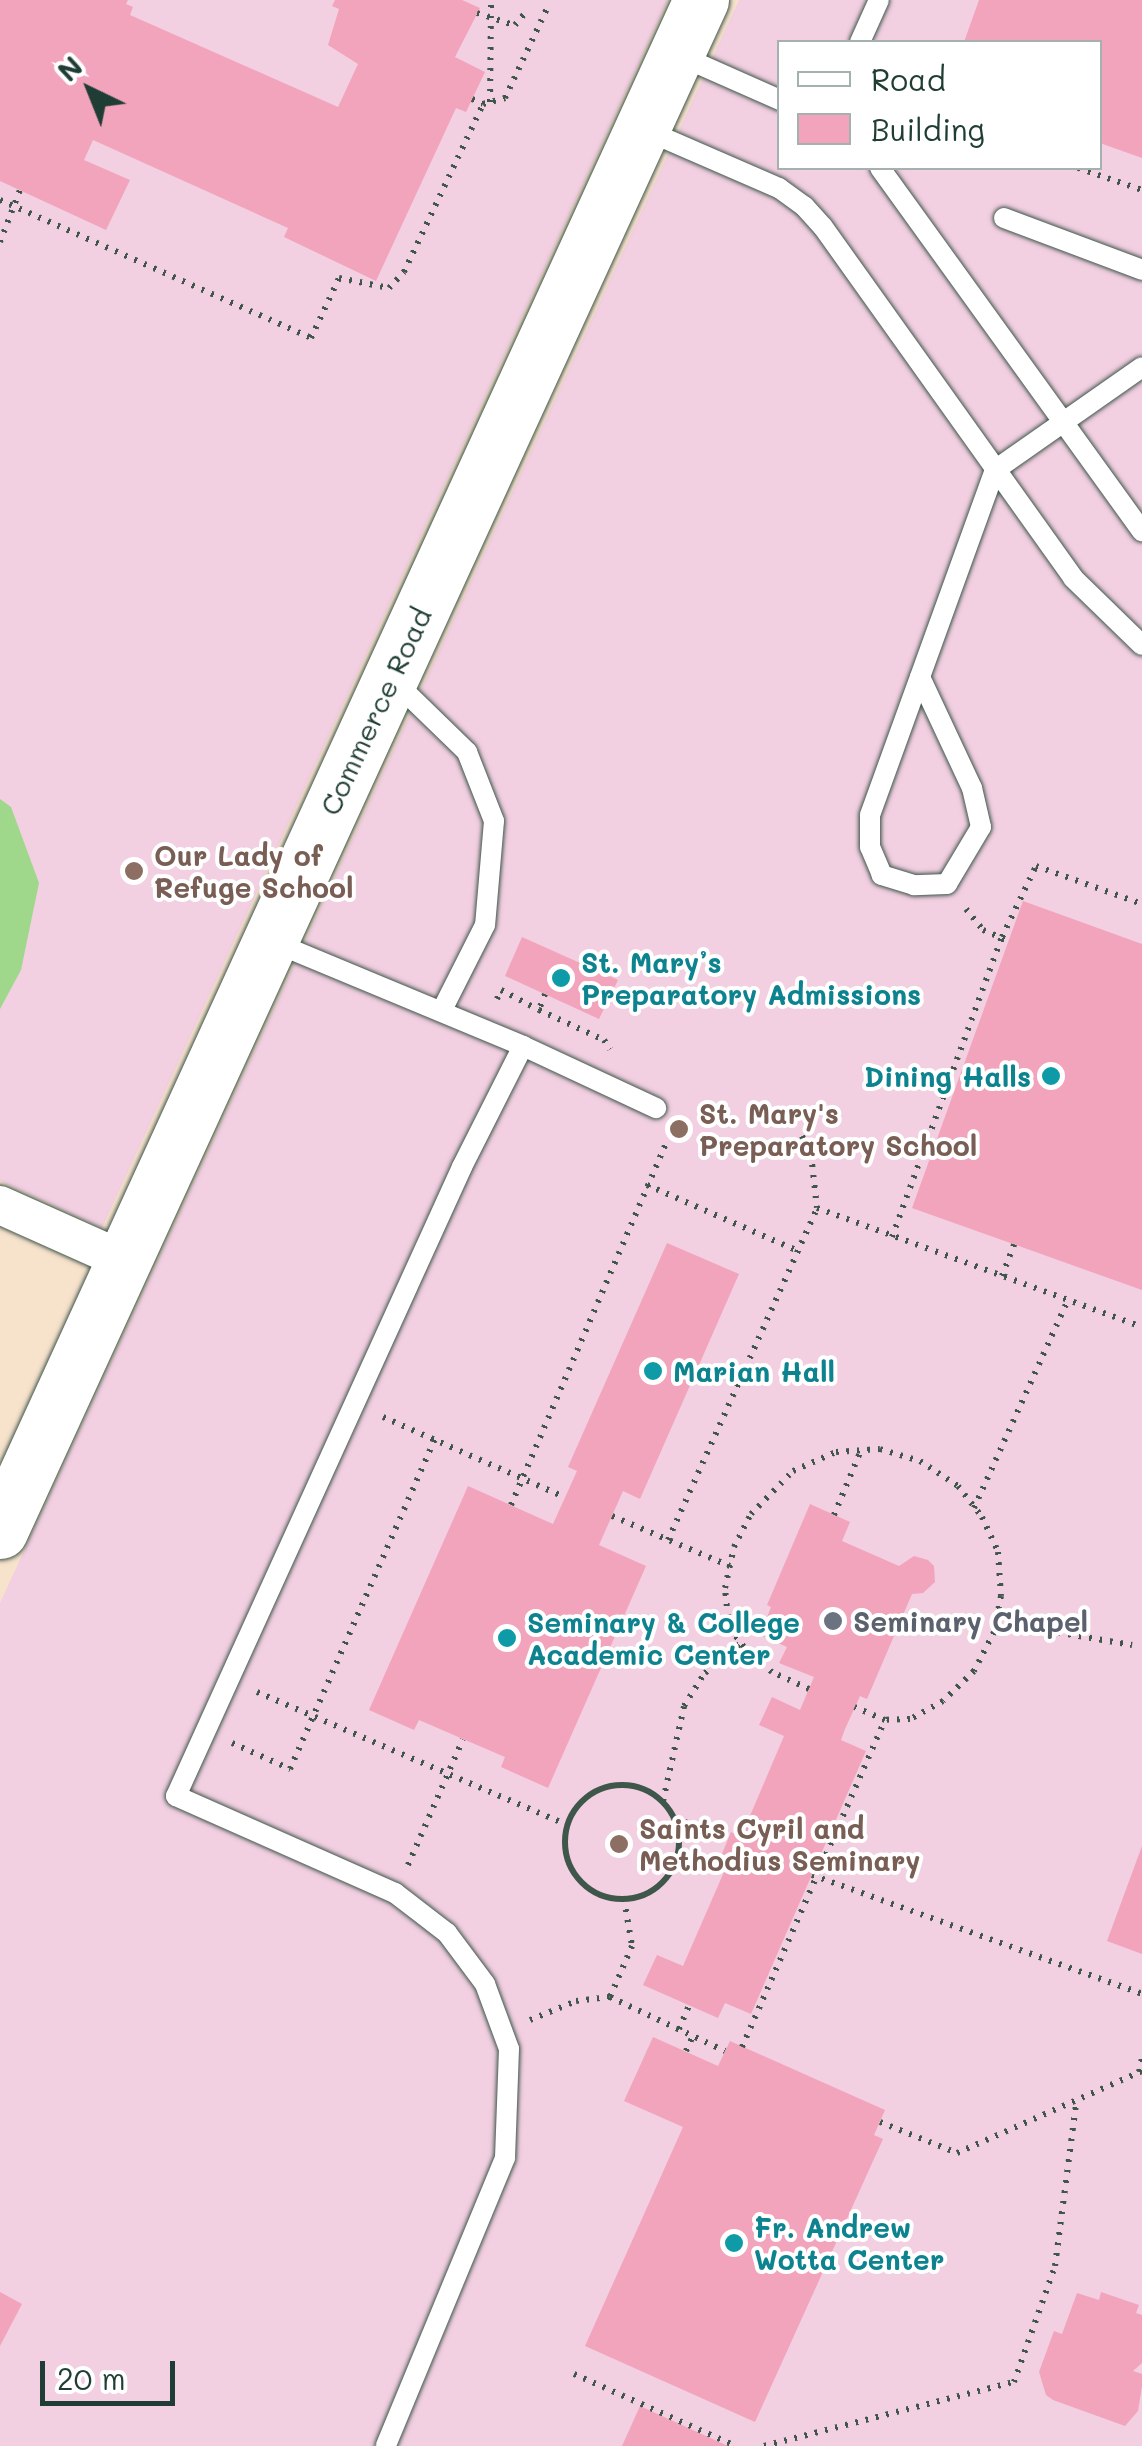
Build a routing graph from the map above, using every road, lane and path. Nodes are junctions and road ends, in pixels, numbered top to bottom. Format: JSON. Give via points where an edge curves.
{"nodes":[{"id":1,"x":491,"y":0,"type":"edge"},
{"id":2,"x":701,"y":0,"type":"edge"},
{"id":3,"x":879,"y":0,"type":"edge"},
{"id":4,"x":548,"y":6,"type":"dead end"},
{"id":5,"x":477,"y":13,"type":"dead end"},
{"id":6,"x":525,"y":13,"type":"dead end"},
{"id":7,"x":490,"y":18,"type":"junction"},
{"id":8,"x":861,"y":40,"type":"edge"},
{"id":9,"x":676,"y":54,"type":"junction"},
{"id":10,"x":472,"y":99,"type":"dead end"},
{"id":11,"x":777,"y":99,"type":"edge"},
{"id":12,"x":487,"y":103,"type":"junction"},
{"id":13,"x":642,"y":128,"type":"junction"},
{"id":14,"x":881,"y":170,"type":"edge"},
{"id":15,"x":1084,"y":170,"type":"edge"},
{"id":16,"x":20,"y":190,"type":"dead end"},
{"id":17,"x":1142,"y":190,"type":"edge"},
{"id":18,"x":0,"y":200,"type":"edge"},
{"id":19,"x":14,"y":206,"type":"junction"},
{"id":20,"x":1004,"y":218,"type":"dead end"},
{"id":21,"x":0,"y":242,"type":"edge"},
{"id":22,"x":1142,"y":270,"type":"edge"},
{"id":23,"x":1142,"y":366,"type":"edge"},
{"id":24,"x":1062,"y":424,"type":"junction"},
{"id":25,"x":995,"y":470,"type":"junction"},
{"id":26,"x":1142,"y":531,"type":"edge"},
{"id":27,"x":1142,"y":645,"type":"edge"},
{"id":28,"x":920,"y":677,"type":"junction"},
{"id":29,"x":390,"y":678,"type":"junction"},
{"id":30,"x":947,"y":884,"type":"junction"},
{"id":31,"x":1142,"y":904,"type":"edge"},
{"id":32,"x":1005,"y":939,"type":"junction"},
{"id":33,"x":269,"y":940,"type":"junction"},
{"id":34,"x":442,"y":1010,"type":"junction"},
{"id":35,"x":523,"y":1046,"type":"junction"},
{"id":36,"x":656,"y":1108,"type":"joint"},
{"id":37,"x":802,"y":1136,"type":"dead end"},
{"id":38,"x":647,"y":1184,"type":"junction"},
{"id":39,"x":0,"y":1205,"type":"edge"},
{"id":40,"x":817,"y":1208,"type":"junction"},
{"id":41,"x":892,"y":1238,"type":"junction"},
{"id":42,"x":1014,"y":1244,"type":"dead end"},
{"id":43,"x":798,"y":1251,"type":"junction"},
{"id":44,"x":122,"y":1260,"type":"junction"},
{"id":45,"x":1002,"y":1276,"type":"junction"},
{"id":46,"x":1066,"y":1302,"type":"junction"},
{"id":47,"x":1142,"y":1327,"type":"edge"},
{"id":48,"x":354,"y":1404,"type":"junction"},
{"id":49,"x":435,"y":1440,"type":"junction"},
{"id":50,"x":862,"y":1450,"type":"junction"},
{"id":51,"x":523,"y":1478,"type":"junction"},
{"id":52,"x":564,"y":1498,"type":"dead end"},
{"id":53,"x":511,"y":1505,"type":"dead end"},
{"id":54,"x":974,"y":1508,"type":"junction"},
{"id":55,"x":834,"y":1515,"type":"dead end"},
{"id":56,"x":612,"y":1516,"type":"dead end"},
{"id":57,"x":0,"y":1531,"type":"edge"},
{"id":58,"x":668,"y":1540,"type":"junction"},
{"id":59,"x":730,"y":1566,"type":"junction"},
{"id":60,"x":996,"y":1622,"type":"junction"},
{"id":61,"x":741,"y":1643,"type":"junction"},
{"id":62,"x":1132,"y":1644,"type":"dead end"},
{"id":63,"x":229,"y":1679,"type":"junction"},
{"id":64,"x":809,"y":1689,"type":"dead end"},
{"id":65,"x":855,"y":1707,"type":"dead end"},
{"id":66,"x":313,"y":1715,"type":"junction"},
{"id":67,"x":885,"y":1720,"type":"junction"},
{"id":68,"x":206,"y":1731,"type":"junction"},
{"id":69,"x":464,"y":1739,"type":"dead end"},
{"id":70,"x":448,"y":1773,"type":"junction"},
{"id":71,"x":663,"y":1801,"type":"junction"},
{"id":72,"x":674,"y":1817,"type":"junction"},
{"id":73,"x":567,"y":1825,"type":"junction"},
{"id":74,"x":728,"y":1839,"type":"dead end"},
{"id":75,"x":815,"y":1875,"type":"junction"},
{"id":76,"x":395,"y":1894,"type":"junction"},
{"id":77,"x":624,"y":1898,"type":"junction"},
{"id":78,"x":1142,"y":1994,"type":"edge"},
{"id":79,"x":610,"y":1997,"type":"junction"},
{"id":80,"x":689,"y":2005,"type":"dead end"},
{"id":81,"x":678,"y":2029,"type":"junction"},
{"id":82,"x":502,"y":2031,"type":"junction"},
{"id":83,"x":693,"y":2036,"type":"junction"},
{"id":84,"x":742,"y":2046,"type":"dead end"},
{"id":85,"x":725,"y":2050,"type":"dead end"},
{"id":86,"x":686,"y":2052,"type":"dead end"},
{"id":87,"x":1142,"y":2058,"type":"edge"},
{"id":88,"x":1140,"y":2072,"type":"edge"},
{"id":89,"x":1076,"y":2104,"type":"junction"},
{"id":90,"x":880,"y":2122,"type":"dead end"},
{"id":91,"x":574,"y":2374,"type":"dead end"},
{"id":92,"x":386,"y":2446,"type":"edge"},
{"id":93,"x":736,"y":2446,"type":"edge"},
{"id":94,"x":764,"y":2446,"type":"edge"}],
"edges":[{"from":1,"to":7,"type":"path"},
{"from":2,"to":9,"type":"main road","name":"Commerce Road"},
{"from":3,"to":8,"type":"lane"},
{"from":4,"to":12,"type":"path","via":[[505,98]]},
{"from":5,"to":7,"type":"path"},
{"from":6,"to":7,"type":"path","via":[[515,24]]},
{"from":7,"to":12,"type":"path"},
{"from":9,"to":11,"type":"lane"},
{"from":9,"to":13,"type":"main road","name":"Commerce Road"},
{"from":10,"to":12,"type":"path"},
{"from":12,"to":19,"type":"path","via":[[404,272],[388,288],[339,278],[311,338]]},
{"from":13,"to":25,"type":"lane","via":[[779,188],[804,206]]},
{"from":13,"to":29,"type":"main road","name":"Commerce Road"},
{"from":14,"to":24,"type":"lane"},
{"from":15,"to":17,"type":"path"},
{"from":16,"to":19,"type":"path"},
{"from":18,"to":19,"type":"path"},
{"from":19,"to":21,"type":"path"},
{"from":20,"to":22,"type":"lane"},
{"from":23,"to":24,"type":"lane"},
{"from":24,"to":25,"type":"lane"},
{"from":24,"to":26,"type":"lane"},
{"from":25,"to":27,"type":"lane","via":[[1073,578]]},
{"from":25,"to":28,"type":"lane"},
{"from":28,"to":30,"type":"lane","via":[[972,788],[981,827]]},
{"from":28,"to":30,"type":"lane","via":[[870,815],[870,847],[882,875],[914,885]]},
{"from":29,"to":33,"type":"main road","name":"Commerce Road"},
{"from":29,"to":34,"type":"lane","via":[[468,752],[494,821],[485,925]]},
{"from":30,"to":32,"type":"path","via":[[983,930]]},
{"from":31,"to":32,"type":"path","via":[[1036,866]]},
{"from":32,"to":41,"type":"path"},
{"from":33,"to":34,"type":"lane"},
{"from":33,"to":44,"type":"main road","name":"Commerce Road"},
{"from":34,"to":35,"type":"lane"},
{"from":35,"to":36,"type":"lane"},
{"from":35,"to":48,"type":"lane"},
{"from":36,"to":38,"type":"path","via":[[668,1139]]},
{"from":37,"to":40,"type":"path","via":[[811,1154]]},
{"from":38,"to":43,"type":"path"},
{"from":38,"to":51,"type":"path"},
{"from":39,"to":44,"type":"street"},
{"from":40,"to":41,"type":"path"},
{"from":40,"to":43,"type":"path"},
{"from":41,"to":45,"type":"path"},
{"from":42,"to":45,"type":"path"},
{"from":43,"to":58,"type":"path"},
{"from":44,"to":57,"type":"main road","name":"Commerce Road"},
{"from":45,"to":46,"type":"path"},
{"from":46,"to":47,"type":"path"},
{"from":46,"to":54,"type":"path"},
{"from":48,"to":49,"type":"path"},
{"from":48,"to":63,"type":"lane"},
{"from":49,"to":51,"type":"path"},
{"from":49,"to":66,"type":"path"},
{"from":50,"to":54,"type":"path","via":[[920,1461],[958,1486]]},
{"from":50,"to":55,"type":"path"},
{"from":50,"to":59,"type":"path","via":[[836,1452],[793,1471],[751,1514]]},
{"from":51,"to":52,"type":"path"},
{"from":51,"to":53,"type":"path"},
{"from":54,"to":60,"type":"path","via":[[998,1552]]},
{"from":56,"to":58,"type":"path"},
{"from":58,"to":59,"type":"path"},
{"from":59,"to":61,"type":"path","via":[[730,1628]]},
{"from":60,"to":62,"type":"path"},
{"from":60,"to":67,"type":"path","via":[[974,1671],[942,1702],[910,1719]]},
{"from":61,"to":64,"type":"path","via":[[772,1672]]},
{"from":61,"to":71,"type":"path","via":[[705,1673],[684,1706]]},
{"from":63,"to":66,"type":"path"},
{"from":63,"to":68,"type":"lane"},
{"from":65,"to":67,"type":"path"},
{"from":66,"to":68,"type":"path","via":[[290,1769]]},
{"from":66,"to":70,"type":"path"},
{"from":67,"to":75,"type":"path"},
{"from":68,"to":76,"type":"lane","via":[[176,1796]]},
{"from":69,"to":70,"type":"path"},
{"from":70,"to":73,"type":"path"},
{"from":70,"to":76,"type":"path"},
{"from":71,"to":72,"type":"path"},
{"from":71,"to":73,"type":"path","via":[[638,1787],[609,1786],[576,1808]]},
{"from":72,"to":74,"type":"path"},
{"from":72,"to":77,"type":"path","via":[[678,1856],[670,1873],[658,1886]]},
{"from":73,"to":77,"type":"path","via":[[564,1843],[576,1876],[590,1890]]},
{"from":75,"to":78,"type":"path"},
{"from":75,"to":84,"type":"path"},
{"from":76,"to":82,"type":"lane","via":[[447,1932],[485,1984]]},
{"from":77,"to":79,"type":"path","via":[[632,1946]]},
{"from":79,"to":81,"type":"path"},
{"from":79,"to":82,"type":"path","via":[[576,2001]]},
{"from":80,"to":81,"type":"path"},
{"from":81,"to":83,"type":"path"},
{"from":82,"to":92,"type":"lane","via":[[509,2049],[505,2158]]},
{"from":83,"to":85,"type":"path"},
{"from":83,"to":86,"type":"path"},
{"from":87,"to":88,"type":"path"},
{"from":88,"to":89,"type":"path"},
{"from":89,"to":90,"type":"path","via":[[957,2154]]},
{"from":89,"to":94,"type":"path","via":[[1055,2266],[1014,2382]]},
{"from":91,"to":93,"type":"path"}]}
